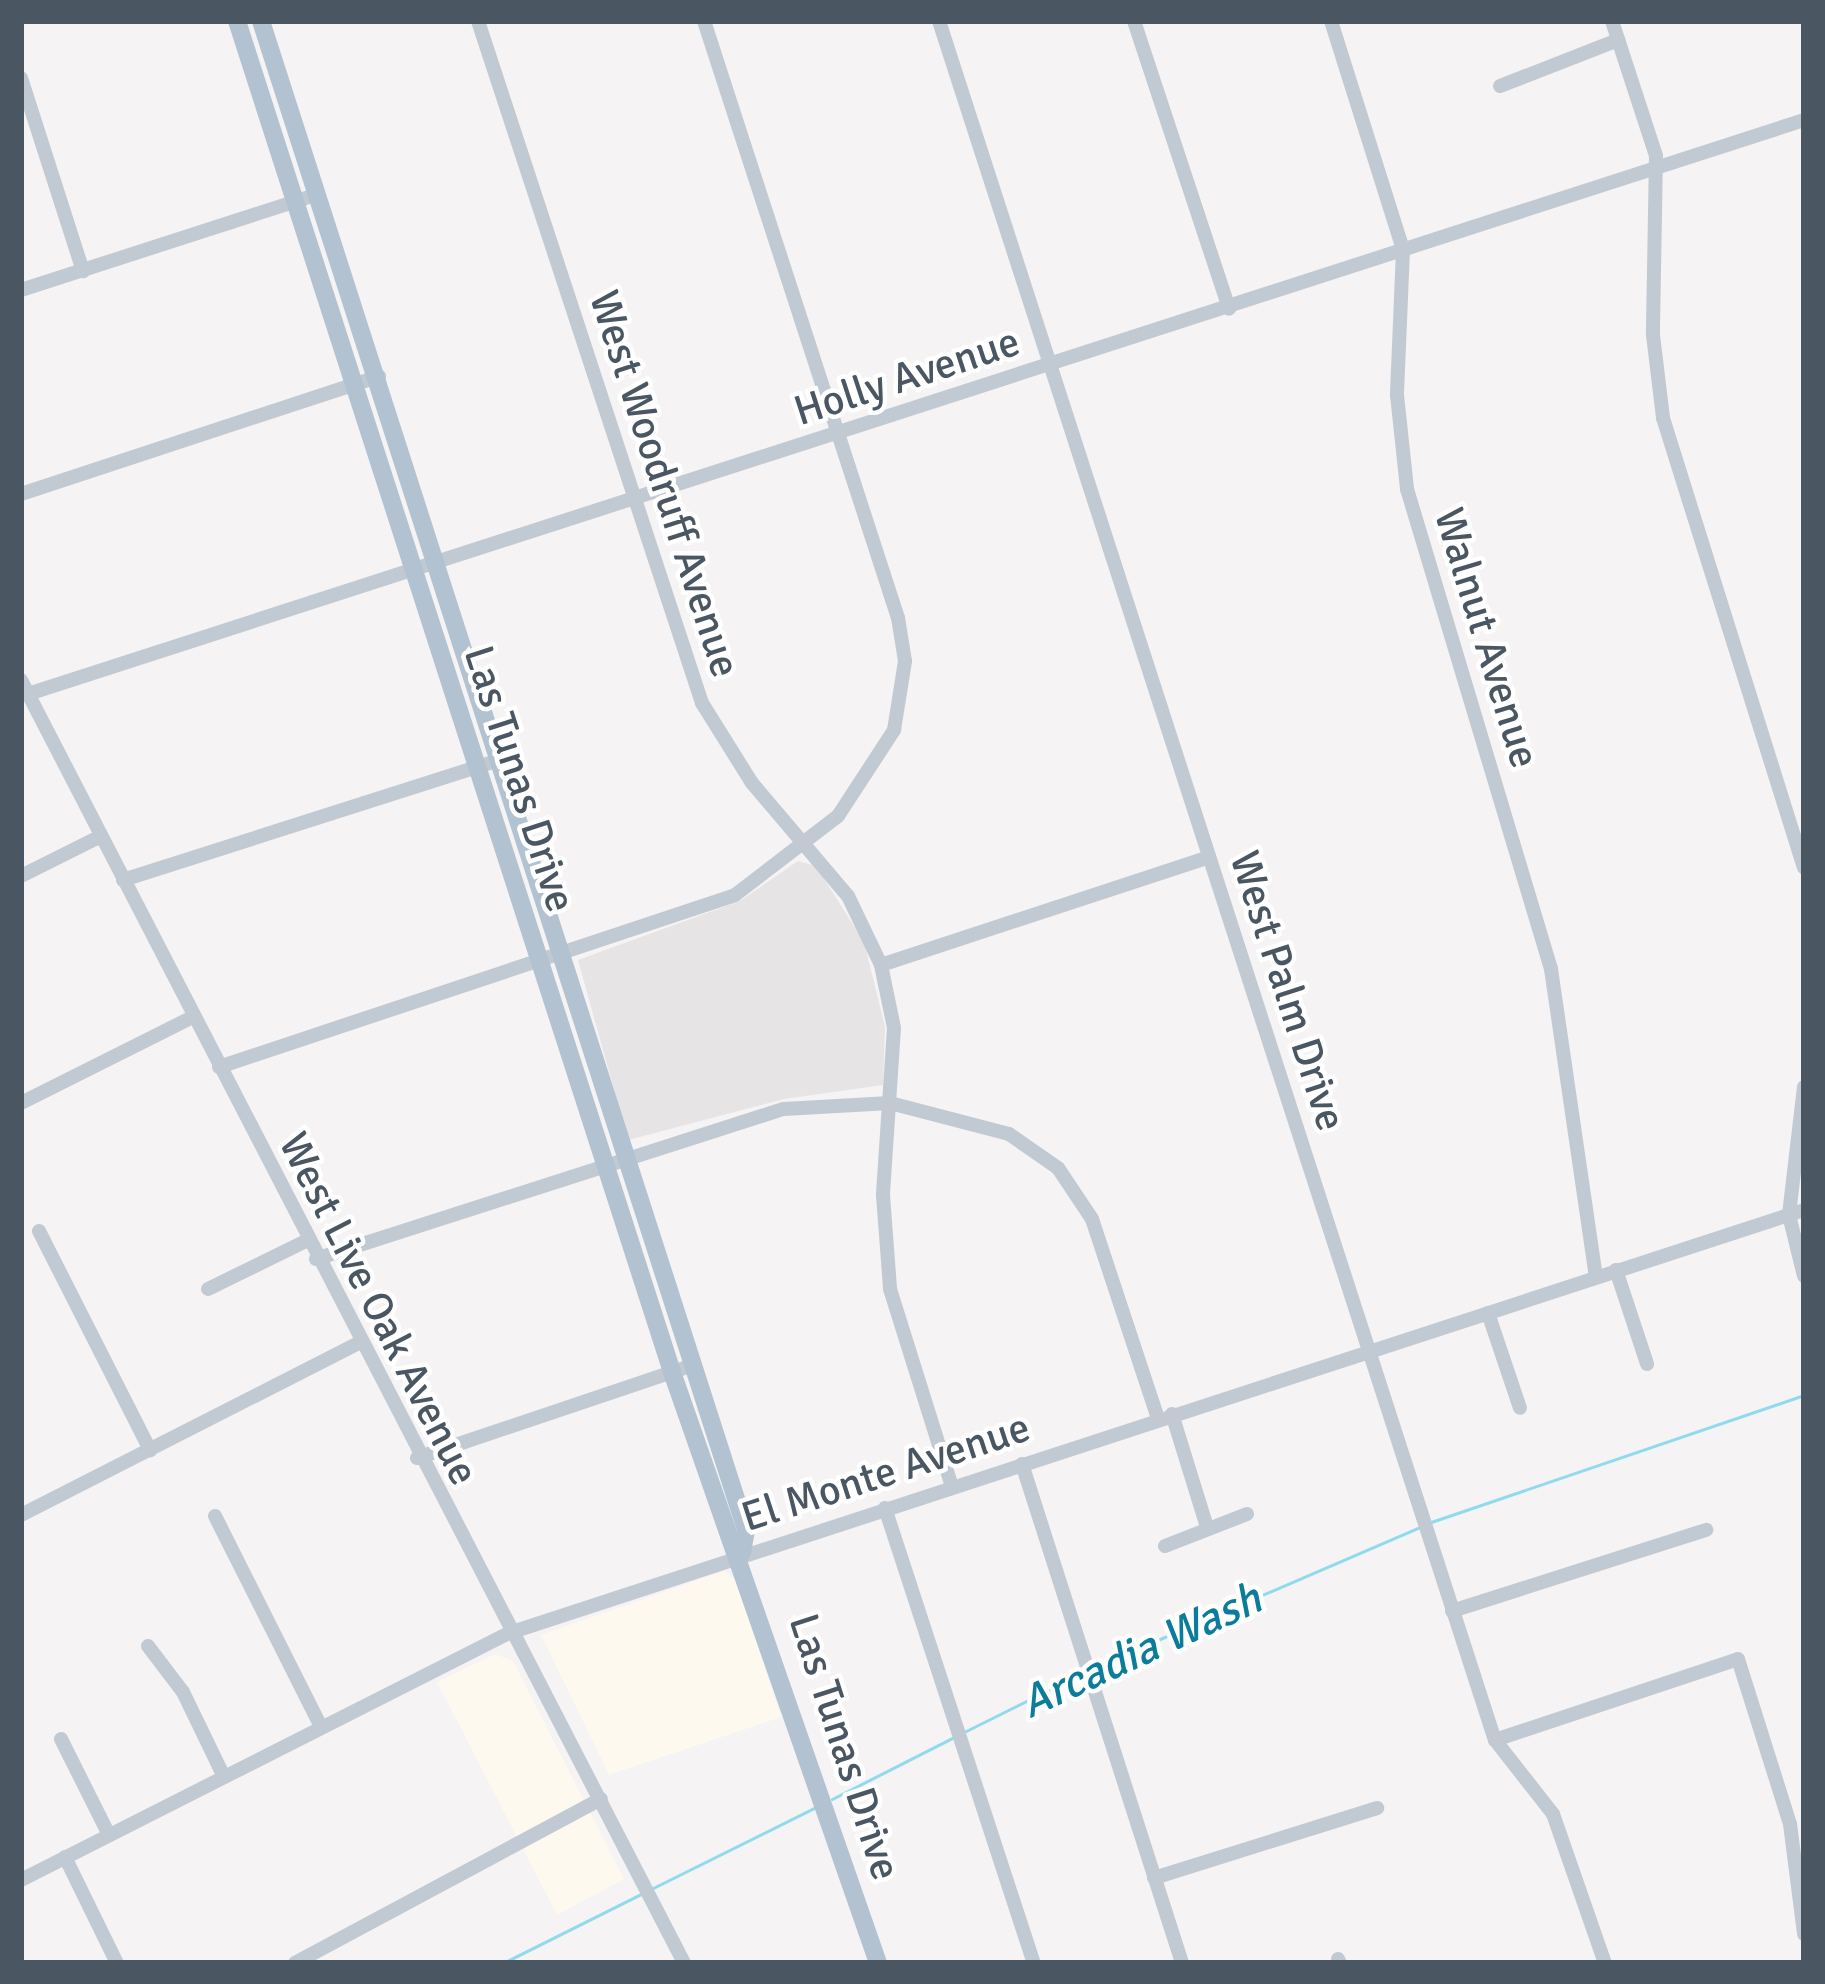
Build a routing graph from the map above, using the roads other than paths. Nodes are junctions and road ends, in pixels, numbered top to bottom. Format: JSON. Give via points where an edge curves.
{"nodes":[{"id":1,"x":237,"y":21,"type":"edge"},
{"id":2,"x":261,"y":21,"type":"edge"},
{"id":3,"x":478,"y":21,"type":"edge"},
{"id":4,"x":704,"y":21,"type":"edge"},
{"id":5,"x":939,"y":21,"type":"edge"},
{"id":6,"x":1133,"y":21,"type":"edge"},
{"id":7,"x":1331,"y":21,"type":"edge"},
{"id":8,"x":1612,"y":21,"type":"edge"},
{"id":9,"x":1618,"y":40,"type":"junction"},
{"id":10,"x":21,"y":78,"type":"edge"},
{"id":11,"x":1500,"y":86,"type":"dead end"},
{"id":12,"x":1804,"y":120,"type":"edge"},
{"id":13,"x":1657,"y":167,"type":"junction"},
{"id":14,"x":318,"y":194,"type":"junction"},
{"id":15,"x":296,"y":201,"type":"junction"},
{"id":16,"x":1403,"y":250,"type":"junction"},
{"id":17,"x":82,"y":271,"type":"junction"},
{"id":18,"x":21,"y":290,"type":"edge"},
{"id":19,"x":1228,"y":309,"type":"junction"},
{"id":20,"x":1050,"y":367,"type":"junction"},
{"id":21,"x":379,"y":376,"type":"junction"},
{"id":22,"x":356,"y":384,"type":"junction"},
{"id":23,"x":837,"y":434,"type":"junction"},
{"id":24,"x":21,"y":494,"type":"edge"},
{"id":25,"x":633,"y":500,"type":"junction"},
{"id":26,"x":438,"y":562,"type":"junction"},
{"id":27,"x":414,"y":571,"type":"junction"},
{"id":28,"x":25,"y":687,"type":"edge"},
{"id":29,"x":497,"y":761,"type":"junction"},
{"id":30,"x":477,"y":767,"type":"junction"},
{"id":31,"x":101,"y":836,"type":"junction"},
{"id":32,"x":806,"y":844,"type":"junction"},
{"id":33,"x":1209,"y":857,"type":"junction"},
{"id":34,"x":1804,"y":867,"type":"edge"},
{"id":35,"x":21,"y":876,"type":"edge"},
{"id":36,"x":123,"y":880,"type":"junction"},
{"id":37,"x":550,"y":960,"type":"junction"},
{"id":38,"x":881,"y":964,"type":"junction"},
{"id":39,"x":193,"y":1017,"type":"junction"},
{"id":40,"x":219,"y":1066,"type":"junction"},
{"id":41,"x":1804,"y":1087,"type":"edge"},
{"id":42,"x":21,"y":1103,"type":"edge"},
{"id":43,"x":890,"y":1103,"type":"junction"},
{"id":44,"x":615,"y":1161,"type":"junction"},
{"id":45,"x":1797,"y":1213,"type":"edge"},
{"id":46,"x":39,"y":1231,"type":"dead end"},
{"id":47,"x":306,"y":1241,"type":"junction"},
{"id":48,"x":316,"y":1259,"type":"junction"},
{"id":49,"x":1616,"y":1270,"type":"junction"},
{"id":50,"x":1804,"y":1276,"type":"edge"},
{"id":51,"x":1596,"y":1277,"type":"junction"},
{"id":52,"x":208,"y":1289,"type":"dead end"},
{"id":53,"x":1488,"y":1312,"type":"junction"},
{"id":54,"x":359,"y":1343,"type":"junction"},
{"id":55,"x":1368,"y":1351,"type":"junction"},
{"id":56,"x":1647,"y":1364,"type":"dead end"},
{"id":57,"x":693,"y":1365,"type":"junction"},
{"id":58,"x":672,"y":1372,"type":"junction"},
{"id":59,"x":1520,"y":1408,"type":"dead end"},
{"id":60,"x":1165,"y":1416,"type":"junction"},
{"id":61,"x":150,"y":1450,"type":"junction"},
{"id":62,"x":417,"y":1458,"type":"junction"},
{"id":63,"x":1022,"y":1464,"type":"junction"},
{"id":64,"x":952,"y":1487,"type":"junction"},
{"id":65,"x":885,"y":1508,"type":"junction"},
{"id":66,"x":23,"y":1509,"type":"edge"},
{"id":67,"x":1247,"y":1514,"type":"dead end"},
{"id":68,"x":215,"y":1516,"type":"dead end"},
{"id":69,"x":1208,"y":1527,"type":"junction"},
{"id":70,"x":1706,"y":1530,"type":"dead end"},
{"id":71,"x":1165,"y":1546,"type":"dead end"},
{"id":72,"x":742,"y":1553,"type":"junction"},
{"id":73,"x":1452,"y":1611,"type":"junction"},
{"id":74,"x":509,"y":1633,"type":"junction"},
{"id":75,"x":148,"y":1646,"type":"dead end"},
{"id":76,"x":321,"y":1727,"type":"junction"},
{"id":77,"x":61,"y":1739,"type":"dead end"},
{"id":78,"x":1495,"y":1740,"type":"junction"},
{"id":79,"x":224,"y":1778,"type":"junction"},
{"id":80,"x":601,"y":1799,"type":"junction"},
{"id":81,"x":1377,"y":1808,"type":"dead end"},
{"id":82,"x":109,"y":1835,"type":"junction"},
{"id":83,"x":65,"y":1857,"type":"junction"},
{"id":84,"x":1154,"y":1878,"type":"junction"},
{"id":85,"x":21,"y":1880,"type":"edge"},
{"id":86,"x":1804,"y":1934,"type":"edge"},
{"id":87,"x":117,"y":1963,"type":"edge"},
{"id":88,"x":295,"y":1963,"type":"edge"},
{"id":89,"x":684,"y":1963,"type":"edge"},
{"id":90,"x":878,"y":1963,"type":"edge"},
{"id":91,"x":1034,"y":1963,"type":"edge"},
{"id":92,"x":1182,"y":1963,"type":"edge"},
{"id":93,"x":1605,"y":1963,"type":"edge"}],
"edges":[{"from":1,"to":15,"type":"main road","name":"Las Tunas Drive"},
{"from":2,"to":14,"type":"main road","name":"Las Tunas Drive"},
{"from":3,"to":25,"type":"street","name":"West Woodruff Avenue"},
{"from":4,"to":23,"type":"street"},
{"from":5,"to":20,"type":"street","name":"West Palm Drive"},
{"from":6,"to":19,"type":"street"},
{"from":7,"to":16,"type":"street","name":"Walnut Avenue"},
{"from":8,"to":9,"type":"street"},
{"from":9,"to":11,"type":"street"},
{"from":9,"to":13,"type":"street"},
{"from":10,"to":17,"type":"street"},
{"from":12,"to":13,"type":"street","name":"Holly Avenue"},
{"from":13,"to":16,"type":"street","name":"Holly Avenue"},
{"from":13,"to":34,"type":"street","via":[[1653,335],[1663,418]]},
{"from":14,"to":15,"type":"street"},
{"from":14,"to":21,"type":"main road","name":"Las Tunas Drive"},
{"from":15,"to":17,"type":"street"},
{"from":15,"to":22,"type":"main road","name":"Las Tunas Drive"},
{"from":16,"to":19,"type":"street","name":"Holly Avenue"},
{"from":16,"to":51,"type":"street","name":"Walnut Avenue","via":[[1397,395],[1407,489],[1551,969]]},
{"from":17,"to":18,"type":"street"},
{"from":19,"to":20,"type":"street","name":"Holly Avenue"},
{"from":20,"to":23,"type":"street","name":"Holly Avenue"},
{"from":20,"to":33,"type":"street","name":"West Palm Drive"},
{"from":21,"to":22,"type":"street"},
{"from":21,"to":26,"type":"main road","name":"Las Tunas Drive"},
{"from":22,"to":24,"type":"street"},
{"from":22,"to":27,"type":"main road","name":"Las Tunas Drive"},
{"from":23,"to":25,"type":"street","name":"Holly Avenue"},
{"from":23,"to":32,"type":"street","via":[[903,639],[903,693],[865,787]]},
{"from":25,"to":26,"type":"street","name":"Holly Avenue"},
{"from":25,"to":32,"type":"street","name":"West Woodruff Avenue","via":[[708,715]]},
{"from":26,"to":27,"type":"street","name":"Holly Avenue"},
{"from":26,"to":29,"type":"main road","name":"Las Tunas Drive"},
{"from":27,"to":28,"type":"street","name":"Holly Avenue"},
{"from":27,"to":30,"type":"main road","name":"Las Tunas Drive"},
{"from":28,"to":31,"type":"street","name":"West Live Oak Avenue"},
{"from":29,"to":30,"type":"street"},
{"from":29,"to":37,"type":"main road","name":"Las Tunas Drive"},
{"from":30,"to":36,"type":"street"},
{"from":30,"to":37,"type":"main road","name":"Las Tunas Drive"},
{"from":31,"to":35,"type":"street"},
{"from":31,"to":36,"type":"street","name":"West Live Oak Avenue"},
{"from":32,"to":37,"type":"street","via":[[735,895]]},
{"from":32,"to":38,"type":"street","name":"West Woodruff Avenue","via":[[861,917]]},
{"from":33,"to":38,"type":"street"},
{"from":33,"to":55,"type":"street","name":"West Palm Drive"},
{"from":36,"to":39,"type":"street","name":"West Live Oak Avenue"},
{"from":37,"to":40,"type":"street"},
{"from":37,"to":44,"type":"main road","name":"Las Tunas Drive"},
{"from":38,"to":43,"type":"street","name":"West Woodruff Avenue","via":[[894,1028]]},
{"from":39,"to":40,"type":"street","name":"West Live Oak Avenue"},
{"from":39,"to":42,"type":"street"},
{"from":40,"to":47,"type":"street","name":"West Live Oak Avenue"},
{"from":41,"to":45,"type":"street"},
{"from":43,"to":44,"type":"street","via":[[784,1109]]},
{"from":43,"to":60,"type":"street","via":[[1009,1134],[1058,1168],[1092,1219]]},
{"from":43,"to":64,"type":"street","name":"West Woodruff Avenue","via":[[883,1195],[890,1288]]},
{"from":44,"to":48,"type":"street"},
{"from":44,"to":57,"type":"main road","name":"Las Tunas Drive"},
{"from":44,"to":58,"type":"main road","name":"Las Tunas Drive"},
{"from":45,"to":49,"type":"street","name":"El Monte Avenue"},
{"from":45,"to":50,"type":"street"},
{"from":46,"to":61,"type":"street"},
{"from":47,"to":48,"type":"street","name":"West Live Oak Avenue"},
{"from":47,"to":52,"type":"street"},
{"from":48,"to":54,"type":"street","name":"West Live Oak Avenue"},
{"from":49,"to":51,"type":"street","name":"El Monte Avenue"},
{"from":49,"to":56,"type":"street"},
{"from":51,"to":53,"type":"street","name":"El Monte Avenue"},
{"from":53,"to":55,"type":"street","name":"El Monte Avenue"},
{"from":53,"to":59,"type":"street"},
{"from":54,"to":61,"type":"street"},
{"from":54,"to":62,"type":"street","name":"West Live Oak Avenue"},
{"from":55,"to":60,"type":"street","name":"El Monte Avenue"},
{"from":55,"to":73,"type":"street","name":"West Palm Drive"},
{"from":57,"to":58,"type":"street"},
{"from":57,"to":72,"type":"main road","name":"Las Tunas Drive","via":[[746,1530]]},
{"from":58,"to":62,"type":"street"},
{"from":58,"to":72,"type":"main road","name":"Las Tunas Drive","via":[[727,1536]]},
{"from":60,"to":63,"type":"street","name":"El Monte Avenue"},
{"from":60,"to":69,"type":"street"},
{"from":61,"to":66,"type":"street"},
{"from":62,"to":74,"type":"street","name":"West Live Oak Avenue"},
{"from":63,"to":64,"type":"street","name":"El Monte Avenue"},
{"from":63,"to":84,"type":"street"},
{"from":64,"to":65,"type":"street","name":"El Monte Avenue"},
{"from":65,"to":72,"type":"street","name":"El Monte Avenue"},
{"from":65,"to":91,"type":"street"},
{"from":67,"to":69,"type":"street"},
{"from":68,"to":76,"type":"street"},
{"from":69,"to":71,"type":"street"},
{"from":70,"to":73,"type":"street"},
{"from":72,"to":74,"type":"street","name":"El Monte Avenue"},
{"from":72,"to":90,"type":"main road","name":"Las Tunas Drive"},
{"from":73,"to":78,"type":"street","name":"West Palm Drive"},
{"from":74,"to":76,"type":"street","name":"El Monte Avenue"},
{"from":74,"to":80,"type":"street","name":"West Live Oak Avenue"},
{"from":75,"to":79,"type":"street","via":[[183,1692]]},
{"from":76,"to":79,"type":"street","name":"El Monte Avenue"},
{"from":77,"to":82,"type":"street"},
{"from":78,"to":86,"type":"street","via":[[1738,1659],[1790,1824]]},
{"from":78,"to":93,"type":"street","name":"West Palm Drive","via":[[1553,1814]]},
{"from":79,"to":82,"type":"street","name":"El Monte Avenue"},
{"from":80,"to":88,"type":"street"},
{"from":80,"to":89,"type":"street","name":"West Live Oak Avenue"},
{"from":81,"to":84,"type":"street"},
{"from":82,"to":83,"type":"street","name":"El Monte Avenue"},
{"from":83,"to":85,"type":"street","name":"El Monte Avenue"},
{"from":83,"to":87,"type":"street"},
{"from":84,"to":92,"type":"street"}]}
